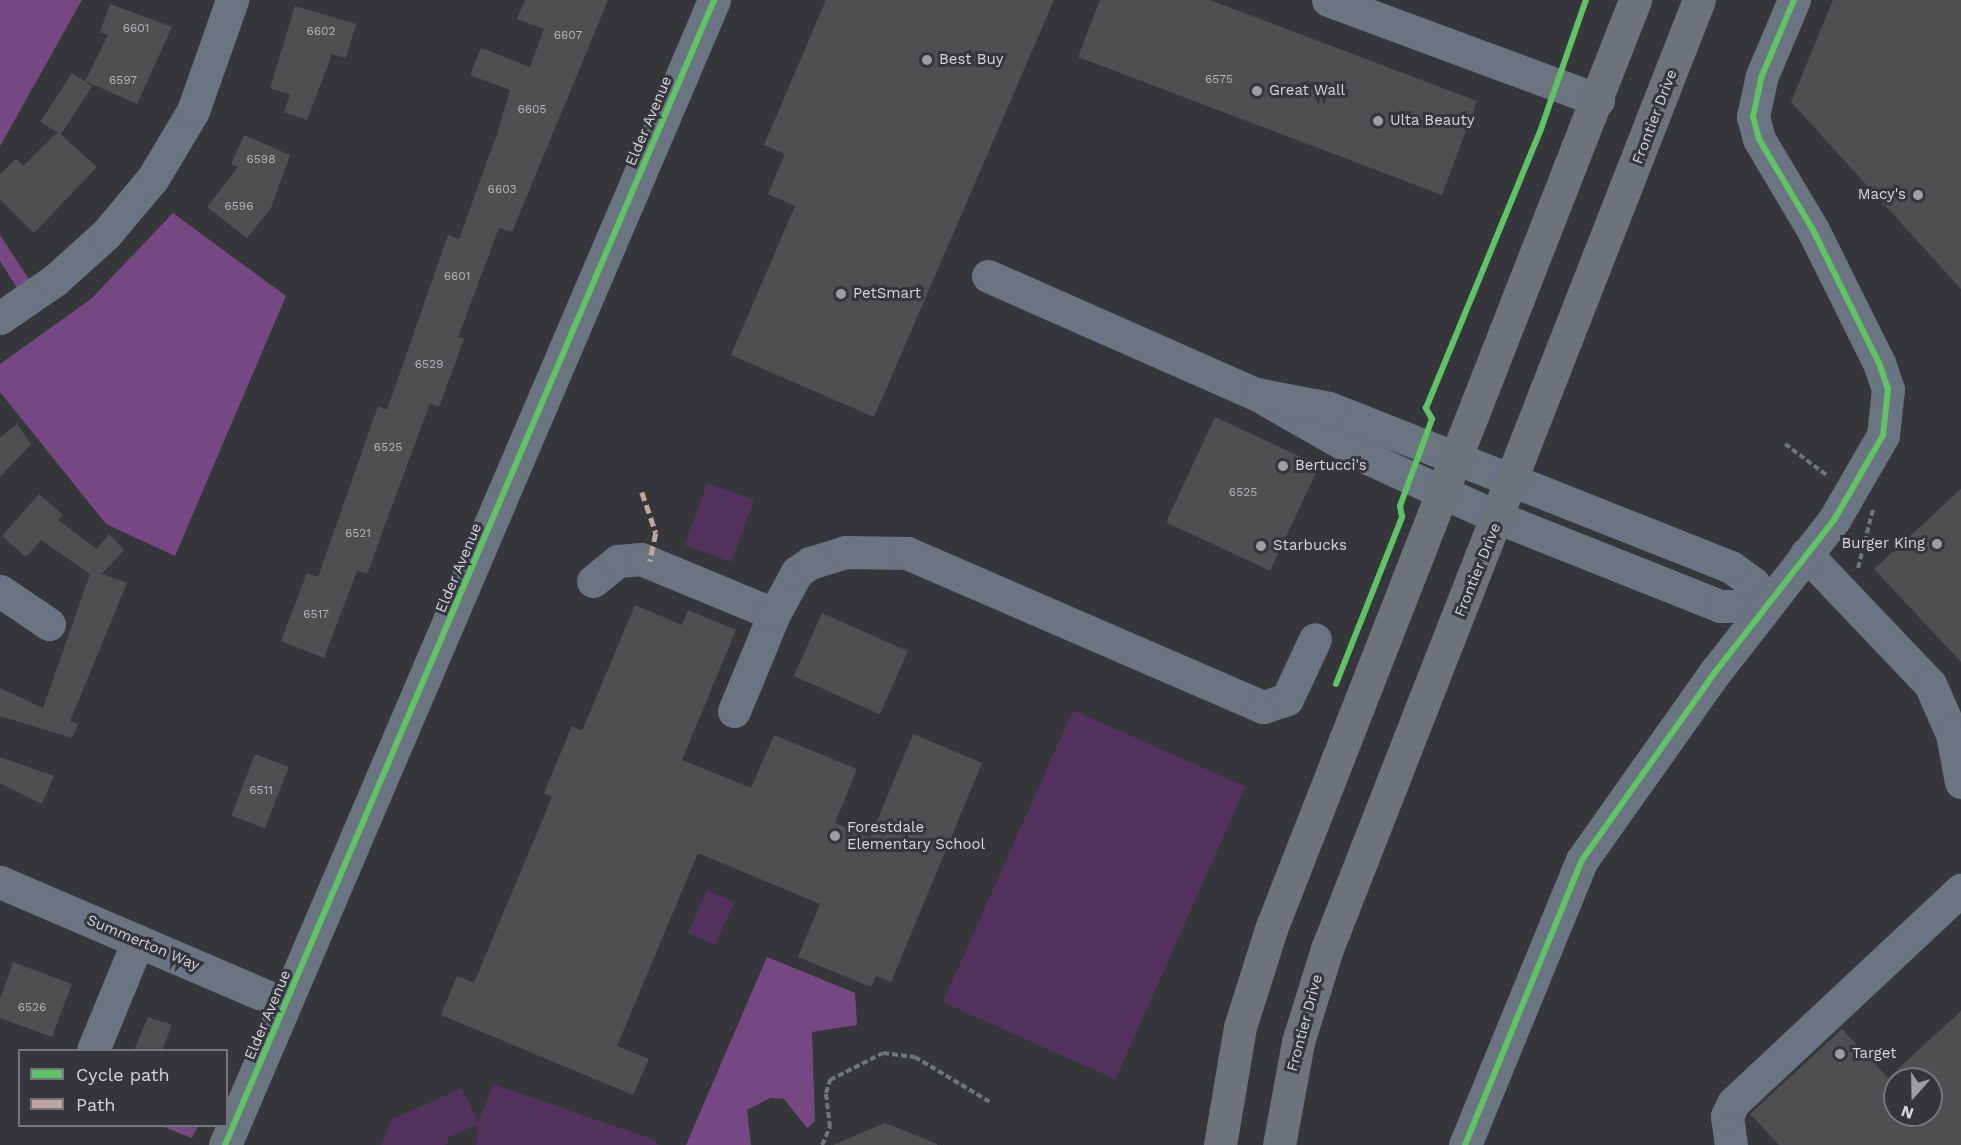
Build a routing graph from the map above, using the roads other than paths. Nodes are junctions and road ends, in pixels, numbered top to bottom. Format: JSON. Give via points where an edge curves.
{"nodes":[{"id":1,"x":232,"y":0,"type":"edge"},
{"id":2,"x":714,"y":0,"type":"edge"},
{"id":3,"x":1328,"y":0,"type":"edge"},
{"id":4,"x":1635,"y":0,"type":"edge"},
{"id":5,"x":1794,"y":0,"type":"edge"},
{"id":6,"x":1698,"y":1,"type":"edge"},
{"id":7,"x":1598,"y":100,"type":"junction"},
{"id":8,"x":988,"y":276,"type":"dead end"},
{"id":9,"x":0,"y":318,"type":"edge"},
{"id":10,"x":1256,"y":394,"type":"junction"},
{"id":11,"x":1458,"y":460,"type":"junction"},
{"id":12,"x":1513,"y":482,"type":"junction"},
{"id":13,"x":1445,"y":493,"type":"junction"},
{"id":14,"x":1499,"y":518,"type":"junction"},
{"id":15,"x":1806,"y":554,"type":"junction"},
{"id":16,"x":593,"y":581,"type":"dead end"},
{"id":17,"x":0,"y":591,"type":"edge"},
{"id":18,"x":1766,"y":606,"type":"junction"},
{"id":19,"x":774,"y":614,"type":"junction"},
{"id":20,"x":49,"y":624,"type":"dead end"},
{"id":21,"x":1315,"y":639,"type":"dead end"},
{"id":22,"x":734,"y":711,"type":"dead end"},
{"id":23,"x":1961,"y":782,"type":"edge"},
{"id":24,"x":0,"y":882,"type":"edge"},
{"id":25,"x":1961,"y":890,"type":"edge"},
{"id":26,"x":138,"y":941,"type":"junction"},
{"id":27,"x":285,"y":1004,"type":"junction"},
{"id":28,"x":93,"y":1049,"type":"edge"},
{"id":29,"x":225,"y":1145,"type":"edge"},
{"id":30,"x":1220,"y":1145,"type":"edge"},
{"id":31,"x":1279,"y":1145,"type":"edge"},
{"id":32,"x":1465,"y":1145,"type":"edge"},
{"id":33,"x":1731,"y":1145,"type":"edge"}],
"edges":[{"from":1,"to":9,"type":"street","via":[[193,111],[153,178],[106,234],[55,280]]},
{"from":2,"to":27,"type":"street","name":"Elder Avenue"},
{"from":3,"to":7,"type":"street"},
{"from":4,"to":7,"type":"main road"},
{"from":5,"to":15,"type":"street","via":[[1761,78],[1753,117],[1759,139],[1813,230],[1888,389],[1883,435],[1851,493]]},
{"from":6,"to":12,"type":"main road","name":"Frontier Drive"},
{"from":7,"to":11,"type":"main road"},
{"from":8,"to":10,"type":"street"},
{"from":10,"to":11,"type":"street","via":[[1329,408]]},
{"from":10,"to":13,"type":"street","via":[[1370,459]]},
{"from":11,"to":12,"type":"street"},
{"from":11,"to":13,"type":"main road"},
{"from":12,"to":14,"type":"main road","name":"Frontier Drive"},
{"from":12,"to":18,"type":"street","via":[[1731,567],[1752,583]]},
{"from":13,"to":14,"type":"street"},
{"from":13,"to":30,"type":"main road","via":[[1257,971],[1238,1037]]},
{"from":14,"to":18,"type":"street","via":[[1720,606]]},
{"from":14,"to":31,"type":"main road","name":"Frontier Drive","via":[[1309,999]]},
{"from":15,"to":18,"type":"street"},
{"from":15,"to":23,"type":"street","via":[[1930,684],[1952,734]]},
{"from":16,"to":19,"type":"street","via":[[618,561],[641,559]]},
{"from":17,"to":20,"type":"street"},
{"from":18,"to":32,"type":"street","via":[[1582,860]]},
{"from":19,"to":21,"type":"street","via":[[797,572],[810,563],[845,552],[907,553],[1263,708],[1287,699]]},
{"from":19,"to":22,"type":"street"},
{"from":24,"to":26,"type":"street","name":"Summerton Way"},
{"from":25,"to":33,"type":"street","via":[[1733,1103],[1727,1116]]},
{"from":26,"to":27,"type":"street","name":"Summerton Way"},
{"from":26,"to":28,"type":"street"},
{"from":27,"to":29,"type":"street","name":"Elder Avenue"}]}
